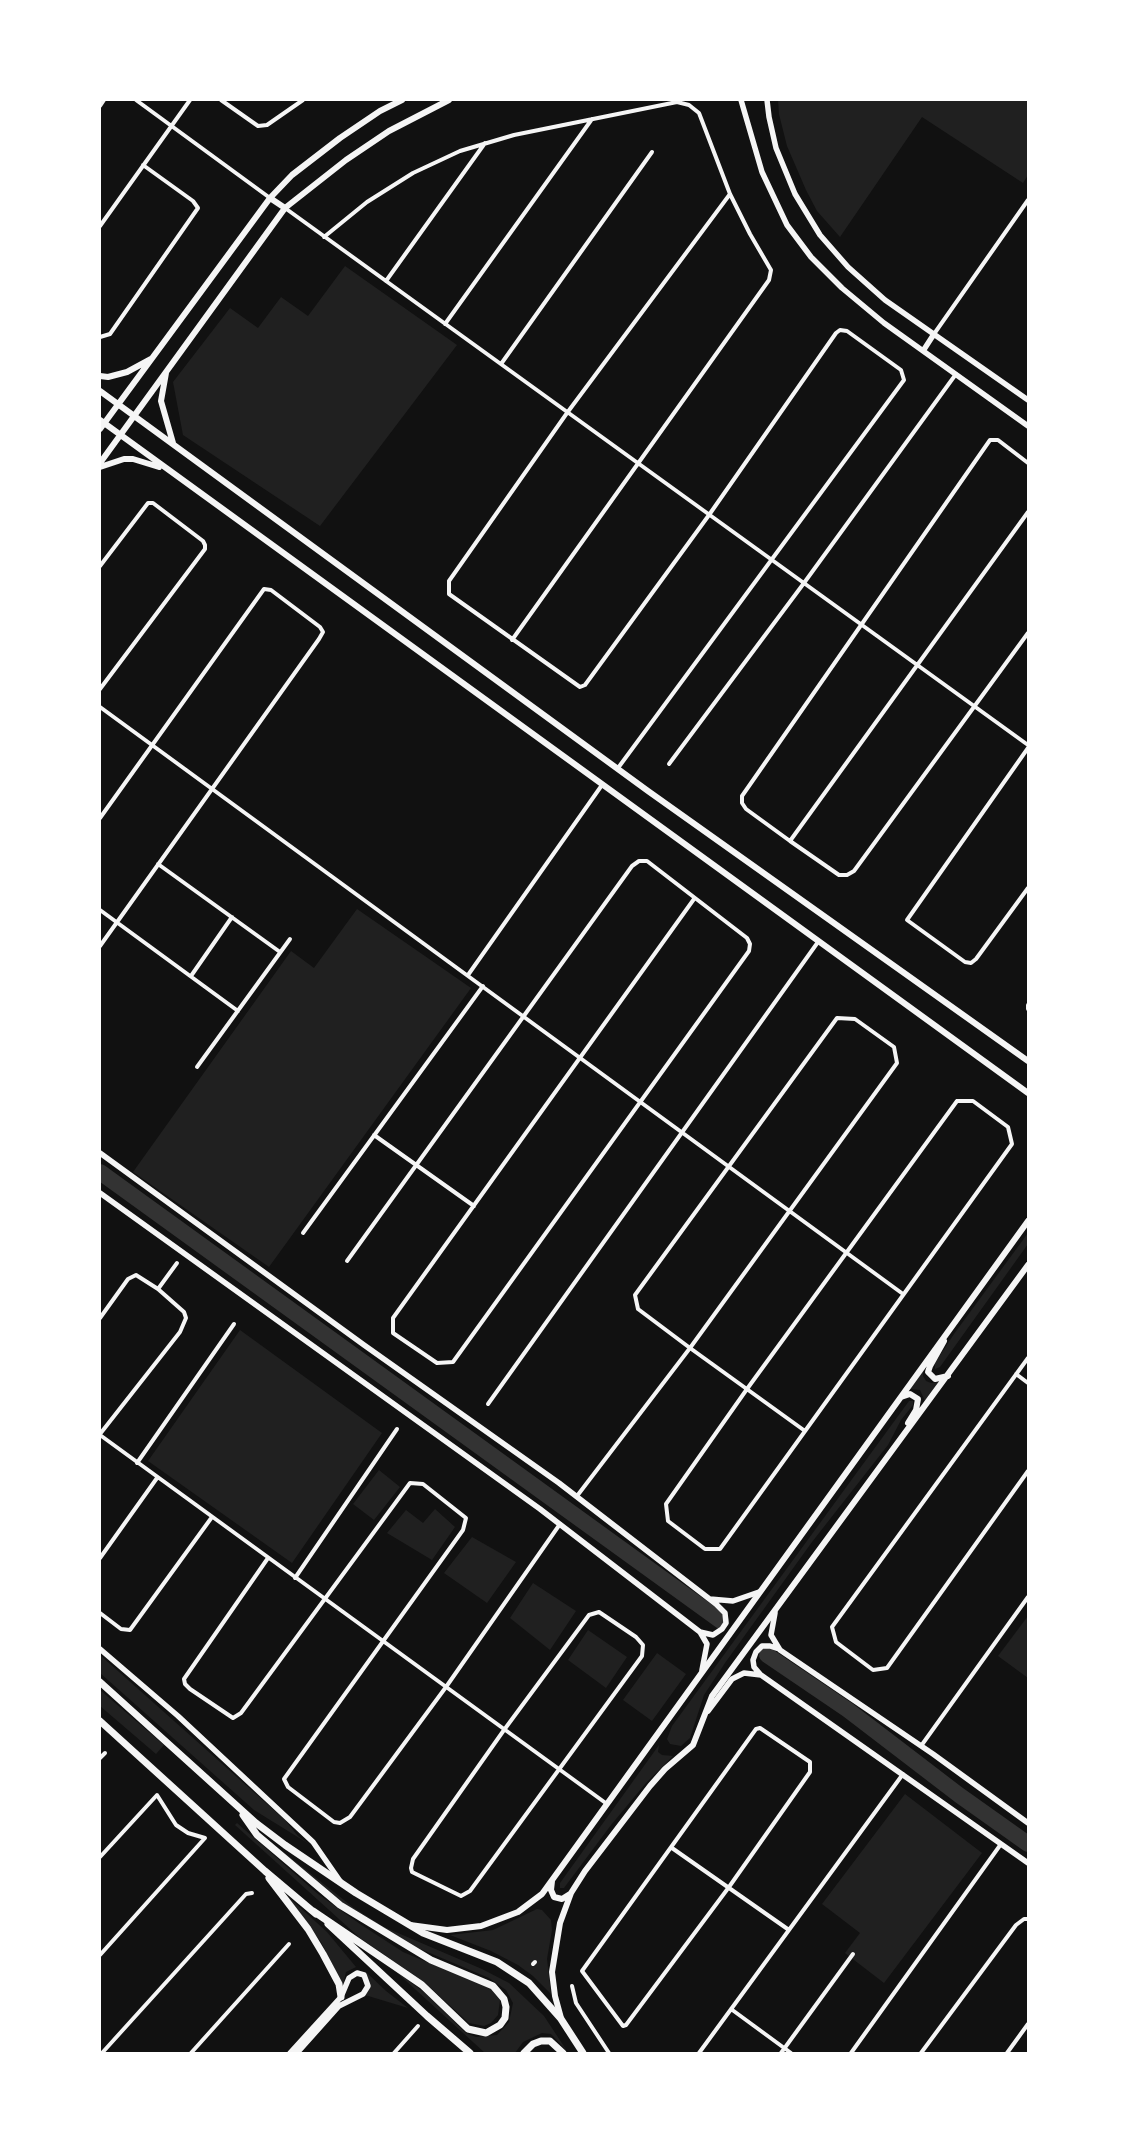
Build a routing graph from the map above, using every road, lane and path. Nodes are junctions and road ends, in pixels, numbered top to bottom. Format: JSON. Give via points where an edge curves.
{"nodes":[{"id":1,"x":104,"y":100,"type":"edge"},
{"id":2,"x":136,"y":100,"type":"edge"},
{"id":3,"x":190,"y":100,"type":"edge"},
{"id":4,"x":221,"y":100,"type":"edge"},
{"id":5,"x":303,"y":100,"type":"edge"},
{"id":6,"x":402,"y":100,"type":"edge"},
{"id":7,"x":449,"y":100,"type":"edge"},
{"id":8,"x":741,"y":100,"type":"edge"},
{"id":9,"x":767,"y":100,"type":"edge"},
{"id":10,"x":100,"y":106,"type":"edge"},
{"id":11,"x":592,"y":119,"type":"junction"},
{"id":12,"x":172,"y":126,"type":"junction"},
{"id":13,"x":485,"y":144,"type":"junction"},
{"id":14,"x":652,"y":152,"type":"dead end"},
{"id":15,"x":143,"y":165,"type":"junction"},
{"id":16,"x":730,"y":194,"type":"junction"},
{"id":17,"x":270,"y":198,"type":"junction"},
{"id":18,"x":1028,"y":200,"type":"edge"},
{"id":19,"x":285,"y":208,"type":"junction"},
{"id":20,"x":100,"y":226,"type":"edge"},
{"id":21,"x":324,"y":236,"type":"junction"},
{"id":22,"x":386,"y":282,"type":"junction"},
{"id":23,"x":445,"y":324,"type":"junction"},
{"id":24,"x":934,"y":334,"type":"junction"},
{"id":25,"x":100,"y":337,"type":"edge"},
{"id":26,"x":923,"y":351,"type":"junction"},
{"id":27,"x":154,"y":356,"type":"junction"},
{"id":28,"x":501,"y":364,"type":"junction"},
{"id":29,"x":167,"y":369,"type":"junction"},
{"id":30,"x":956,"y":374,"type":"junction"},
{"id":31,"x":100,"y":376,"type":"edge"},
{"id":32,"x":100,"y":391,"type":"edge"},
{"id":33,"x":1028,"y":400,"type":"edge"},
{"id":34,"x":119,"y":404,"type":"junction"},
{"id":35,"x":568,"y":412,"type":"junction"},
{"id":36,"x":134,"y":415,"type":"junction"},
{"id":37,"x":101,"y":424,"type":"edge"},
{"id":38,"x":1028,"y":426,"type":"edge"},
{"id":39,"x":119,"y":435,"type":"junction"},
{"id":40,"x":174,"y":444,"type":"junction"},
{"id":41,"x":100,"y":463,"type":"edge"},
{"id":42,"x":1028,"y":463,"type":"edge"},
{"id":43,"x":639,"y":464,"type":"junction"},
{"id":44,"x":100,"y":467,"type":"edge"},
{"id":45,"x":166,"y":470,"type":"junction"},
{"id":46,"x":1028,"y":512,"type":"edge"},
{"id":47,"x":709,"y":515,"type":"junction"},
{"id":48,"x":770,"y":559,"type":"junction"},
{"id":49,"x":100,"y":566,"type":"edge"},
{"id":50,"x":804,"y":583,"type":"junction"},
{"id":51,"x":861,"y":625,"type":"junction"},
{"id":52,"x":1028,"y":633,"type":"edge"},
{"id":53,"x":512,"y":640,"type":"junction"},
{"id":54,"x":916,"y":665,"type":"junction"},
{"id":55,"x":100,"y":689,"type":"edge"},
{"id":56,"x":974,"y":706,"type":"junction"},
{"id":57,"x":100,"y":707,"type":"edge"},
{"id":58,"x":152,"y":745,"type":"junction"},
{"id":59,"x":1028,"y":746,"type":"edge"},
{"id":60,"x":669,"y":764,"type":"dead end"},
{"id":61,"x":618,"y":768,"type":"junction"},
{"id":62,"x":602,"y":785,"type":"junction"},
{"id":63,"x":212,"y":788,"type":"junction"},
{"id":64,"x":100,"y":818,"type":"edge"},
{"id":65,"x":790,"y":841,"type":"junction"},
{"id":66,"x":158,"y":864,"type":"junction"},
{"id":67,"x":1028,"y":888,"type":"edge"},
{"id":68,"x":694,"y":899,"type":"junction"},
{"id":69,"x":100,"y":910,"type":"edge"},
{"id":70,"x":232,"y":917,"type":"junction"},
{"id":71,"x":117,"y":922,"type":"junction"},
{"id":72,"x":290,"y":939,"type":"dead end"},
{"id":73,"x":818,"y":942,"type":"junction"},
{"id":74,"x":100,"y":946,"type":"edge"},
{"id":75,"x":280,"y":952,"type":"junction"},
{"id":76,"x":468,"y":975,"type":"junction"},
{"id":77,"x":190,"y":976,"type":"junction"},
{"id":78,"x":483,"y":986,"type":"junction"},
{"id":79,"x":238,"y":1011,"type":"junction"},
{"id":80,"x":524,"y":1016,"type":"junction"},
{"id":81,"x":581,"y":1058,"type":"junction"},
{"id":82,"x":1028,"y":1061,"type":"edge"},
{"id":83,"x":198,"y":1067,"type":"dead end"},
{"id":84,"x":1028,"y":1093,"type":"edge"},
{"id":85,"x":640,"y":1101,"type":"junction"},
{"id":86,"x":684,"y":1133,"type":"junction"},
{"id":87,"x":374,"y":1135,"type":"junction"},
{"id":88,"x":100,"y":1153,"type":"edge"},
{"id":89,"x":416,"y":1165,"type":"junction"},
{"id":90,"x":729,"y":1166,"type":"junction"},
{"id":91,"x":100,"y":1193,"type":"edge"},
{"id":92,"x":474,"y":1206,"type":"junction"},
{"id":93,"x":790,"y":1211,"type":"junction"},
{"id":94,"x":1028,"y":1221,"type":"edge"},
{"id":95,"x":303,"y":1233,"type":"dead end"},
{"id":96,"x":846,"y":1252,"type":"junction"},
{"id":97,"x":347,"y":1261,"type":"dead end"},
{"id":98,"x":177,"y":1263,"type":"dead end"},
{"id":99,"x":1028,"y":1265,"type":"edge"},
{"id":100,"x":158,"y":1289,"type":"junction"},
{"id":101,"x":903,"y":1294,"type":"junction"},
{"id":102,"x":100,"y":1318,"type":"edge"},
{"id":103,"x":234,"y":1324,"type":"dead end"},
{"id":104,"x":946,"y":1333,"type":"junction"},
{"id":105,"x":690,"y":1348,"type":"junction"},
{"id":106,"x":1028,"y":1358,"type":"edge"},
{"id":107,"x":1016,"y":1374,"type":"junction"},
{"id":108,"x":948,"y":1376,"type":"junction"},
{"id":109,"x":1028,"y":1383,"type":"edge"},
{"id":110,"x":747,"y":1389,"type":"junction"},
{"id":111,"x":899,"y":1398,"type":"junction"},
{"id":112,"x":488,"y":1404,"type":"dead end"},
{"id":113,"x":397,"y":1429,"type":"dead end"},
{"id":114,"x":805,"y":1431,"type":"junction"},
{"id":115,"x":903,"y":1434,"type":"junction"},
{"id":116,"x":100,"y":1435,"type":"edge"},
{"id":117,"x":137,"y":1463,"type":"junction"},
{"id":118,"x":1028,"y":1471,"type":"edge"},
{"id":119,"x":157,"y":1478,"type":"junction"},
{"id":120,"x":577,"y":1496,"type":"junction"},
{"id":121,"x":212,"y":1518,"type":"junction"},
{"id":122,"x":560,"y":1524,"type":"junction"},
{"id":123,"x":100,"y":1558,"type":"edge"},
{"id":124,"x":268,"y":1558,"type":"junction"},
{"id":125,"x":295,"y":1578,"type":"junction"},
{"id":126,"x":759,"y":1592,"type":"junction"},
{"id":127,"x":1028,"y":1597,"type":"edge"},
{"id":128,"x":708,"y":1598,"type":"junction"},
{"id":129,"x":324,"y":1599,"type":"junction"},
{"id":130,"x":777,"y":1607,"type":"junction"},
{"id":131,"x":100,"y":1613,"type":"edge"},
{"id":132,"x":700,"y":1632,"type":"junction"},
{"id":133,"x":384,"y":1642,"type":"junction"},
{"id":134,"x":100,"y":1649,"type":"edge"},
{"id":135,"x":780,"y":1650,"type":"junction"},
{"id":136,"x":702,"y":1670,"type":"junction"},
{"id":137,"x":761,"y":1675,"type":"junction"},
{"id":138,"x":100,"y":1682,"type":"edge"},
{"id":139,"x":446,"y":1687,"type":"junction"},
{"id":140,"x":707,"y":1713,"type":"junction"},
{"id":141,"x":100,"y":1721,"type":"edge"},
{"id":142,"x":504,"y":1730,"type":"junction"},
{"id":143,"x":921,"y":1746,"type":"junction"},
{"id":144,"x":105,"y":1753,"type":"dead end"},
{"id":145,"x":100,"y":1758,"type":"edge"},
{"id":146,"x":558,"y":1769,"type":"junction"},
{"id":147,"x":903,"y":1774,"type":"junction"},
{"id":148,"x":233,"y":1800,"type":"junction"},
{"id":149,"x":607,"y":1804,"type":"junction"},
{"id":150,"x":1028,"y":1822,"type":"edge"},
{"id":151,"x":1001,"y":1844,"type":"junction"},
{"id":152,"x":672,"y":1848,"type":"junction"},
{"id":153,"x":100,"y":1857,"type":"edge"},
{"id":154,"x":1028,"y":1863,"type":"edge"},
{"id":155,"x":265,"y":1871,"type":"junction"},
{"id":156,"x":552,"y":1880,"type":"junction"},
{"id":157,"x":343,"y":1885,"type":"junction"},
{"id":158,"x":729,"y":1888,"type":"junction"},
{"id":159,"x":252,"y":1893,"type":"dead end"},
{"id":160,"x":571,"y":1894,"type":"junction"},
{"id":161,"x":313,"y":1911,"type":"junction"},
{"id":162,"x":1028,"y":1919,"type":"edge"},
{"id":163,"x":410,"y":1925,"type":"junction"},
{"id":164,"x":788,"y":1930,"type":"junction"},
{"id":165,"x":289,"y":1944,"type":"dead end"},
{"id":166,"x":853,"y":1954,"type":"dead end"},
{"id":167,"x":100,"y":1955,"type":"edge"},
{"id":168,"x":572,"y":1986,"type":"dead end"},
{"id":169,"x":341,"y":1996,"type":"junction"},
{"id":170,"x":731,"y":2010,"type":"junction"},
{"id":171,"x":561,"y":2019,"type":"junction"},
{"id":172,"x":1028,"y":2024,"type":"edge"},
{"id":173,"x":418,"y":2026,"type":"dead end"},
{"id":174,"x":784,"y":2048,"type":"junction"},
{"id":175,"x":102,"y":2053,"type":"edge"},
{"id":176,"x":191,"y":2053,"type":"edge"},
{"id":177,"x":290,"y":2053,"type":"edge"},
{"id":178,"x":297,"y":2053,"type":"edge"},
{"id":179,"x":394,"y":2053,"type":"edge"},
{"id":180,"x":470,"y":2053,"type":"edge"},
{"id":181,"x":524,"y":2053,"type":"edge"},
{"id":182,"x":563,"y":2053,"type":"edge"},
{"id":183,"x":583,"y":2053,"type":"edge"},
{"id":184,"x":609,"y":2053,"type":"edge"},
{"id":185,"x":699,"y":2053,"type":"edge"},
{"id":186,"x":781,"y":2053,"type":"edge"},
{"id":187,"x":791,"y":2053,"type":"edge"},
{"id":188,"x":851,"y":2053,"type":"edge"},
{"id":189,"x":921,"y":2053,"type":"edge"},
{"id":190,"x":1007,"y":2053,"type":"edge"}],
"edges":[{"from":1,"to":10,"type":"street"},
{"from":2,"to":12,"type":"street"},
{"from":3,"to":12,"type":"street"},
{"from":4,"to":5,"type":"street","via":[[258,126],[267,125]]},
{"from":6,"to":17,"type":"main road","via":[[340,138],[292,175]]},
{"from":7,"to":19,"type":"main road","via":[[346,160]]},
{"from":8,"to":26,"type":"main road","via":[[762,172],[787,225],[811,257],[842,288]]},
{"from":9,"to":24,"type":"main road","via":[[776,148],[795,194],[820,235],[848,268],[885,300]]},
{"from":11,"to":13,"type":"street"},
{"from":11,"to":16,"type":"street","via":[[677,102],[689,106],[699,113]]},
{"from":11,"to":23,"type":"street"},
{"from":12,"to":15,"type":"street"},
{"from":12,"to":17,"type":"street"},
{"from":13,"to":21,"type":"street","via":[[460,151],[413,173],[367,202]]},
{"from":13,"to":22,"type":"street"},
{"from":14,"to":28,"type":"street"},
{"from":15,"to":20,"type":"street"},
{"from":15,"to":25,"type":"street","via":[[198,208],[110,334]]},
{"from":16,"to":35,"type":"street"},
{"from":16,"to":43,"type":"street","via":[[771,270],[769,280]]},
{"from":17,"to":19,"type":"main road"},
{"from":17,"to":27,"type":"main road"},
{"from":18,"to":24,"type":"street"},
{"from":19,"to":21,"type":"street"},
{"from":19,"to":29,"type":"main road"},
{"from":21,"to":22,"type":"street"},
{"from":22,"to":23,"type":"street"},
{"from":23,"to":28,"type":"street"},
{"from":24,"to":26,"type":"main road"},
{"from":24,"to":33,"type":"main road"},
{"from":26,"to":30,"type":"main road"},
{"from":27,"to":31,"type":"main road","via":[[127,372]]},
{"from":27,"to":34,"type":"main road"},
{"from":28,"to":35,"type":"street"},
{"from":29,"to":36,"type":"main road"},
{"from":29,"to":40,"type":"main road","via":[[162,401]]},
{"from":30,"to":38,"type":"main road"},
{"from":30,"to":50,"type":"street"},
{"from":32,"to":34,"type":"main road"},
{"from":34,"to":36,"type":"main road"},
{"from":34,"to":37,"type":"main road"},
{"from":35,"to":43,"type":"street"},
{"from":35,"to":53,"type":"street","via":[[449,581],[448,594]]},
{"from":36,"to":39,"type":"main road"},
{"from":36,"to":40,"type":"main road"},
{"from":37,"to":39,"type":"main road"},
{"from":39,"to":41,"type":"main road"},
{"from":39,"to":45,"type":"main road"},
{"from":40,"to":61,"type":"main road"},
{"from":42,"to":51,"type":"street","via":[[994,439]]},
{"from":43,"to":47,"type":"street"},
{"from":43,"to":53,"type":"street"},
{"from":44,"to":45,"type":"main road","via":[[114,461],[133,459]]},
{"from":45,"to":62,"type":"main road"},
{"from":46,"to":54,"type":"street"},
{"from":47,"to":48,"type":"street"},
{"from":47,"to":48,"type":"street","via":[[830,341],[840,330],[847,331],[901,370],[904,380]]},
{"from":47,"to":53,"type":"street","via":[[585,685],[575,685]]},
{"from":48,"to":50,"type":"street"},
{"from":48,"to":61,"type":"street"},
{"from":49,"to":55,"type":"street","via":[[148,503],[206,545]]},
{"from":50,"to":51,"type":"street"},
{"from":50,"to":60,"type":"street"},
{"from":51,"to":54,"type":"street"},
{"from":51,"to":65,"type":"street","via":[[742,796],[746,809]]},
{"from":52,"to":56,"type":"street"},
{"from":54,"to":56,"type":"street"},
{"from":54,"to":65,"type":"street"},
{"from":56,"to":59,"type":"street"},
{"from":56,"to":65,"type":"street","via":[[854,870],[847,875],[839,875]]},
{"from":57,"to":58,"type":"street"},
{"from":58,"to":63,"type":"street"},
{"from":58,"to":63,"type":"street","via":[[264,589],[271,590],[323,632]]},
{"from":58,"to":64,"type":"street"},
{"from":59,"to":67,"type":"street","via":[[907,920],[965,962],[971,963]]},
{"from":61,"to":82,"type":"main road"},
{"from":62,"to":73,"type":"main road"},
{"from":62,"to":76,"type":"street"},
{"from":63,"to":66,"type":"street"},
{"from":63,"to":76,"type":"street"},
{"from":66,"to":70,"type":"street"},
{"from":66,"to":71,"type":"street"},
{"from":68,"to":80,"type":"street","via":[[646,861],[639,861],[632,866]]},
{"from":68,"to":81,"type":"street"},
{"from":68,"to":85,"type":"street","via":[[747,938],[749,951]]},
{"from":69,"to":71,"type":"street"},
{"from":70,"to":75,"type":"street"},
{"from":70,"to":77,"type":"street"},
{"from":71,"to":74,"type":"street"},
{"from":71,"to":77,"type":"street"},
{"from":72,"to":75,"type":"street"},
{"from":73,"to":84,"type":"main road"},
{"from":73,"to":86,"type":"street"},
{"from":75,"to":79,"type":"street"},
{"from":76,"to":78,"type":"street"},
{"from":77,"to":79,"type":"street"},
{"from":78,"to":80,"type":"street"},
{"from":78,"to":87,"type":"street"},
{"from":79,"to":83,"type":"street"},
{"from":80,"to":81,"type":"street"},
{"from":80,"to":89,"type":"street"},
{"from":81,"to":85,"type":"street"},
{"from":81,"to":92,"type":"street"},
{"from":85,"to":86,"type":"street"},
{"from":85,"to":92,"type":"street","via":[[453,1362],[437,1363],[393,1333],[393,1318]]},
{"from":86,"to":90,"type":"street"},
{"from":86,"to":112,"type":"street"},
{"from":87,"to":89,"type":"street"},
{"from":87,"to":95,"type":"street"},
{"from":88,"to":120,"type":"main road"},
{"from":89,"to":92,"type":"street"},
{"from":89,"to":97,"type":"street"},
{"from":90,"to":93,"type":"street"},
{"from":90,"to":93,"type":"street","via":[[837,1018],[855,1019],[894,1047],[897,1063]]},
{"from":90,"to":105,"type":"street","via":[[635,1295],[638,1309]]},
{"from":91,"to":122,"type":"main road"},
{"from":93,"to":96,"type":"street"},
{"from":93,"to":105,"type":"street"},
{"from":94,"to":104,"type":"main road"},
{"from":96,"to":101,"type":"street"},
{"from":96,"to":101,"type":"street","via":[[957,1101],[973,1102],[1008,1127],[1012,1144]]},
{"from":96,"to":110,"type":"street"},
{"from":98,"to":100,"type":"street"},
{"from":99,"to":108,"type":"main road"},
{"from":100,"to":102,"type":"street","via":[[136,1275],[128,1279]]},
{"from":100,"to":116,"type":"street","via":[[184,1312],[184,1324]]},
{"from":101,"to":114,"type":"street"},
{"from":103,"to":117,"type":"street"},
{"from":104,"to":108,"type":"main road","via":[[928,1372],[935,1379]]},
{"from":104,"to":111,"type":"main road"},
{"from":105,"to":110,"type":"street"},
{"from":105,"to":120,"type":"street"},
{"from":106,"to":107,"type":"street"},
{"from":107,"to":109,"type":"street"},
{"from":107,"to":118,"type":"street","via":[[832,1626],[836,1642],[873,1670],[887,1668]]},
{"from":108,"to":115,"type":"main road"},
{"from":110,"to":114,"type":"street"},
{"from":110,"to":114,"type":"street","via":[[666,1504],[668,1521],[705,1549],[720,1549]]},
{"from":111,"to":115,"type":"main road","via":[[910,1394],[918,1399]]},
{"from":111,"to":126,"type":"main road"},
{"from":113,"to":125,"type":"street"},
{"from":115,"to":130,"type":"main road"},
{"from":116,"to":117,"type":"street"},
{"from":117,"to":119,"type":"street"},
{"from":119,"to":121,"type":"street"},
{"from":119,"to":123,"type":"street"},
{"from":120,"to":128,"type":"main road"},
{"from":121,"to":124,"type":"street"},
{"from":121,"to":131,"type":"street","via":[[130,1630],[125,1631]]},
{"from":122,"to":132,"type":"main road"},
{"from":122,"to":139,"type":"street"},
{"from":124,"to":125,"type":"street"},
{"from":124,"to":129,"type":"street","via":[[187,1673],[185,1684],[190,1689],[229,1717],[241,1713]]},
{"from":125,"to":129,"type":"street"},
{"from":126,"to":128,"type":"main road","via":[[734,1600]]},
{"from":126,"to":136,"type":"main road"},
{"from":127,"to":143,"type":"street"},
{"from":128,"to":132,"type":"main road","via":[[726,1618],[722,1629],[713,1635]]},
{"from":129,"to":133,"type":"street"},
{"from":129,"to":133,"type":"street","via":[[410,1483],[423,1484],[462,1513],[466,1518],[465,1524]]},
{"from":130,"to":135,"type":"main road","via":[[771,1635]]},
{"from":130,"to":140,"type":"main road","via":[[712,1696]]},
{"from":132,"to":136,"type":"main road","via":[[707,1644]]},
{"from":133,"to":139,"type":"street"},
{"from":133,"to":139,"type":"street","via":[[284,1779],[288,1787],[334,1822],[340,1823],[350,1816]]},
{"from":134,"to":157,"type":"main road","via":[[178,1716],[312,1842]]},
{"from":135,"to":137,"type":"main road","via":[[762,1646],[756,1652],[754,1667]]},
{"from":135,"to":143,"type":"main road"},
{"from":136,"to":149,"type":"main road"},
{"from":137,"to":140,"type":"main road","via":[[744,1673],[732,1679]]},
{"from":137,"to":147,"type":"main road"},
{"from":138,"to":148,"type":"highway"},
{"from":139,"to":142,"type":"street"},
{"from":140,"to":160,"type":"main road","via":[[693,1744],[650,1786]]},
{"from":141,"to":155,"type":"highway"},
{"from":142,"to":146,"type":"street"},
{"from":142,"to":146,"type":"street","via":[[590,1615],[599,1612],[636,1638],[643,1645],[642,1656]]},
{"from":142,"to":146,"type":"street","via":[[413,1859],[412,1872],[461,1896],[470,1891]]},
{"from":143,"to":150,"type":"main road"},
{"from":144,"to":145,"type":"street"},
{"from":146,"to":149,"type":"street"},
{"from":147,"to":151,"type":"main road"},
{"from":147,"to":164,"type":"street"},
{"from":148,"to":157,"type":"highway","via":[[271,1834]]},
{"from":148,"to":161,"type":"highway","via":[[257,1835],[340,1905],[410,1949],[497,1989],[506,2007],[505,2018],[486,2033],[468,2029],[422,1985]]},
{"from":149,"to":156,"type":"main road"},
{"from":151,"to":154,"type":"main road"},
{"from":151,"to":188,"type":"street"},
{"from":152,"to":158,"type":"street"},
{"from":152,"to":158,"type":"street","via":[[756,1729],[763,1729],[810,1762],[810,1772]]},
{"from":152,"to":158,"type":"street","via":[[582,1971],[624,2027]]},
{"from":153,"to":167,"type":"street","via":[[157,1795],[176,1825],[205,1838]]},
{"from":155,"to":161,"type":"highway"},
{"from":155,"to":169,"type":"highway","via":[[318,1946],[339,1984]]},
{"from":156,"to":160,"type":"main road","via":[[554,1897],[562,1899]]},
{"from":156,"to":163,"type":"main road","via":[[534,1901],[494,1923],[448,1930]]},
{"from":157,"to":163,"type":"highway"},
{"from":158,"to":164,"type":"street"},
{"from":159,"to":175,"type":"street","via":[[246,1894]]},
{"from":160,"to":171,"type":"main road","via":[[560,1922],[552,1972]]},
{"from":161,"to":180,"type":"highway"},
{"from":162,"to":189,"type":"street","via":[[1016,1925]]},
{"from":163,"to":171,"type":"highway","via":[[500,1964],[529,1983]]},
{"from":164,"to":170,"type":"street"},
{"from":165,"to":176,"type":"street"},
{"from":166,"to":174,"type":"street"},
{"from":168,"to":184,"type":"street","via":[[576,2003]]},
{"from":169,"to":177,"type":"main road"},
{"from":169,"to":178,"type":"main road","via":[[351,1977],[360,1973],[366,1978],[368,1986],[363,1994],[339,2006]]},
{"from":170,"to":174,"type":"street"},
{"from":170,"to":185,"type":"street"},
{"from":171,"to":183,"type":"highway"},
{"from":172,"to":190,"type":"street"},
{"from":173,"to":179,"type":"street"},
{"from":174,"to":186,"type":"street"},
{"from":174,"to":187,"type":"street"},
{"from":181,"to":182,"type":"highway","via":[[533,2044],[550,2041]]}]}
